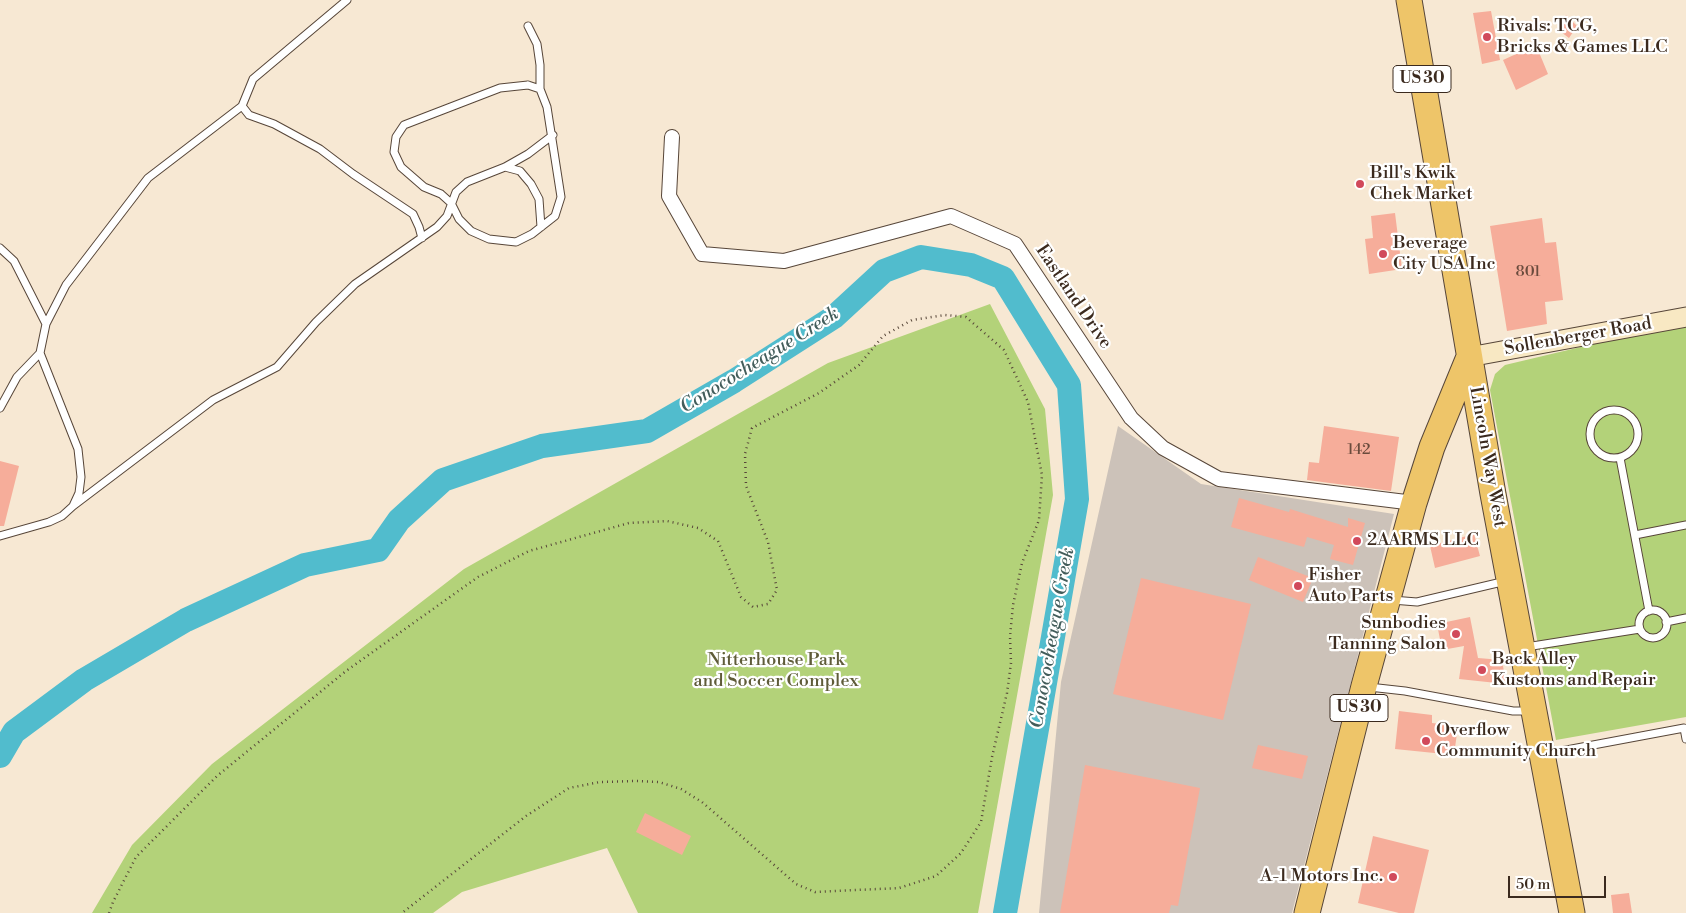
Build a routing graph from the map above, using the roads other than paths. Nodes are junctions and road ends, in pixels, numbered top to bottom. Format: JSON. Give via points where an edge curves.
{"nodes":[{"id":1,"x":347,"y":0,"type":"edge"},
{"id":2,"x":1409,"y":0,"type":"edge"},
{"id":3,"x":528,"y":26,"type":"dead end"},
{"id":4,"x":540,"y":89,"type":"junction"},
{"id":5,"x":242,"y":106,"type":"junction"},
{"id":6,"x":553,"y":135,"type":"junction"},
{"id":7,"x":672,"y":137,"type":"dead end"},
{"id":8,"x":505,"y":167,"type":"junction"},
{"id":9,"x":451,"y":203,"type":"junction"},
{"id":10,"x":541,"y":227,"type":"junction"},
{"id":11,"x":422,"y":238,"type":"junction"},
{"id":12,"x":0,"y":248,"type":"edge"},
{"id":13,"x":1686,"y":317,"type":"edge"},
{"id":14,"x":46,"y":324,"type":"junction"},
{"id":15,"x":40,"y":353,"type":"junction"},
{"id":16,"x":1469,"y":357,"type":"junction"},
{"id":17,"x":0,"y":408,"type":"edge"},
{"id":18,"x":1481,"y":418,"type":"junction"},
{"id":19,"x":1432,"y":446,"type":"junction"},
{"id":20,"x":1620,"y":458,"type":"junction"},
{"id":21,"x":1414,"y":504,"type":"junction"},
{"id":22,"x":73,"y":506,"type":"junction"},
{"id":23,"x":1686,"y":525,"type":"edge"},
{"id":24,"x":1635,"y":535,"type":"junction"},
{"id":25,"x":0,"y":536,"type":"edge"},
{"id":26,"x":1509,"y":580,"type":"junction"},
{"id":27,"x":1387,"y":599,"type":"junction"},
{"id":28,"x":1650,"y":611,"type":"junction"},
{"id":29,"x":1686,"y":618,"type":"edge"},
{"id":30,"x":1666,"y":622,"type":"junction"},
{"id":31,"x":1640,"y":628,"type":"junction"},
{"id":32,"x":1521,"y":648,"type":"junction"},
{"id":33,"x":1364,"y":686,"type":"junction"},
{"id":34,"x":1534,"y":712,"type":"junction"},
{"id":35,"x":1686,"y":739,"type":"edge"},
{"id":36,"x":1542,"y":755,"type":"junction"},
{"id":37,"x":1307,"y":913,"type":"edge"},
{"id":38,"x":1572,"y":913,"type":"edge"}],
"edges":[{"from":1,"to":5,"type":"lane","via":[[254,79]]},
{"from":2,"to":16,"type":"highway","name":"Lincoln Way West","number":"US 30"},
{"from":3,"to":4,"type":"lane","via":[[537,44]]},
{"from":4,"to":6,"type":"lane"},
{"from":4,"to":9,"type":"lane","via":[[528,85],[500,88],[404,125],[396,137],[394,152],[401,167],[424,187],[441,194]]},
{"from":5,"to":11,"type":"lane","via":[[249,115],[274,124],[320,149],[413,214]]},
{"from":5,"to":14,"type":"lane","via":[[148,178],[66,285]]},
{"from":6,"to":8,"type":"lane"},
{"from":6,"to":10,"type":"lane","via":[[561,197],[555,216]]},
{"from":7,"to":21,"type":"street","name":"Eastland Drive","via":[[669,196],[702,254],[784,261],[951,216],[1015,244],[1131,418],[1163,448],[1219,479]]},
{"from":8,"to":9,"type":"lane","via":[[467,182],[456,192]]},
{"from":8,"to":10,"type":"lane","via":[[520,171],[531,184],[539,199]]},
{"from":9,"to":10,"type":"lane","via":[[459,219],[471,231],[489,239],[516,242]]},
{"from":9,"to":11,"type":"lane","via":[[448,216]]},
{"from":11,"to":22,"type":"lane","via":[[355,284],[277,367],[213,400]]},
{"from":12,"to":14,"type":"lane","via":[[14,261]]},
{"from":13,"to":16,"type":"street","name":"Sollenberger Road"},
{"from":14,"to":15,"type":"lane"},
{"from":15,"to":17,"type":"lane","via":[[17,377]]},
{"from":15,"to":22,"type":"lane","via":[[78,449],[80,493]]},
{"from":16,"to":18,"type":"highway","name":"Lincoln Way West","number":"US 30"},
{"from":16,"to":19,"type":"highway","number":"US 30"},
{"from":18,"to":19,"type":"highway","via":[[1458,425]]},
{"from":18,"to":26,"type":"highway","name":"Lincoln Way West","number":"US 30"},
{"from":19,"to":21,"type":"highway","number":"US 30"},
{"from":20,"to":20,"type":"lane","via":[[1637,442],[1636,426],[1626,414],[1611,410],[1597,417],[1592,424],[1590,439],[1593,447],[1604,457]]},
{"from":20,"to":24,"type":"lane"},
{"from":21,"to":27,"type":"highway","number":"US 30"},
{"from":22,"to":25,"type":"lane","via":[[48,522]]},
{"from":23,"to":24,"type":"lane"},
{"from":24,"to":28,"type":"lane"},
{"from":26,"to":27,"type":"lane","via":[[1417,602]]},
{"from":26,"to":32,"type":"highway","name":"Lincoln Way West","number":"US 30"},
{"from":27,"to":33,"type":"highway","number":"US 30"},
{"from":28,"to":30,"type":"lane","via":[[1662,614]]},
{"from":28,"to":31,"type":"lane","via":[[1642,616]]},
{"from":29,"to":30,"type":"lane"},
{"from":30,"to":31,"type":"lane","via":[[1662,635],[1654,638],[1645,636]]},
{"from":31,"to":32,"type":"lane"},
{"from":32,"to":34,"type":"highway","name":"Lincoln Way West","number":"US 30"},
{"from":33,"to":34,"type":"lane"},
{"from":33,"to":37,"type":"highway","number":"US 30"},
{"from":34,"to":36,"type":"highway","name":"Lincoln Way West","number":"US 30"},
{"from":35,"to":36,"type":"lane","via":[[1684,728]]},
{"from":36,"to":38,"type":"highway","name":"Lincoln Way West","number":"US 30"}]}
